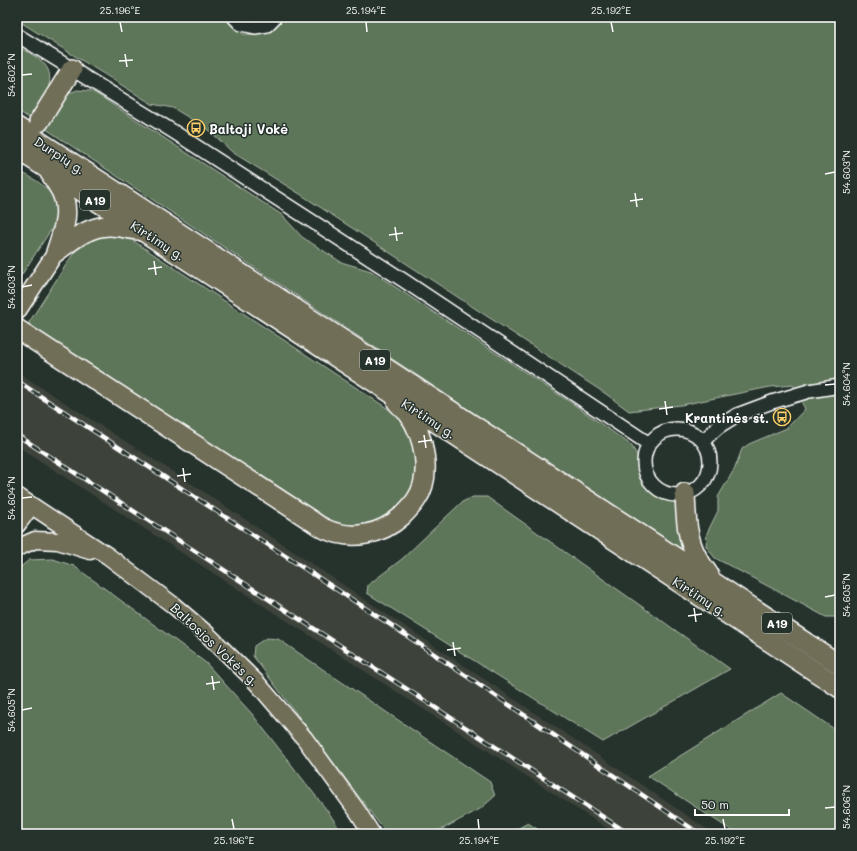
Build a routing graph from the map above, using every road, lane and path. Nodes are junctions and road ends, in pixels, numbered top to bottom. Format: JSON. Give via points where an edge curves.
{"nodes":[{"id":1,"x":234,"y":17,"type":"edge"},
{"id":2,"x":271,"y":21,"type":"edge"},
{"id":3,"x":17,"y":35,"type":"edge"},
{"id":4,"x":72,"y":69,"type":"junction"},
{"id":5,"x":39,"y":122,"type":"dead end"},
{"id":6,"x":17,"y":127,"type":"edge"},
{"id":7,"x":17,"y":149,"type":"edge"},
{"id":8,"x":47,"y":169,"type":"junction"},
{"id":9,"x":102,"y":183,"type":"joint"},
{"id":10,"x":144,"y":231,"type":"junction"},
{"id":11,"x":56,"y":252,"type":"junction"},
{"id":12,"x":17,"y":312,"type":"edge"},
{"id":13,"x":17,"y":330,"type":"edge"},
{"id":14,"x":840,"y":386,"type":"edge"},
{"id":15,"x":382,"y":387,"type":"junction"},
{"id":16,"x":703,"y":441,"type":"junction"},
{"id":17,"x":649,"y":444,"type":"junction"},
{"id":18,"x":685,"y":494,"type":"junction"},
{"id":19,"x":17,"y":496,"type":"edge"},
{"id":20,"x":31,"y":506,"type":"junction"},
{"id":21,"x":17,"y":525,"type":"edge"},
{"id":22,"x":17,"y":548,"type":"edge"},
{"id":23,"x":108,"y":556,"type":"junction"},
{"id":24,"x":713,"y":581,"type":"junction"},
{"id":25,"x":840,"y":665,"type":"edge"},
{"id":26,"x":840,"y":688,"type":"edge"},
{"id":27,"x":372,"y":834,"type":"edge"}],
"edges":[{"from":1,"to":2,"type":"street","via":[[241,24],[255,27]]},
{"from":3,"to":4,"type":"street"},
{"from":4,"to":5,"type":"highway"},
{"from":4,"to":17,"type":"street","via":[[397,275]]},
{"from":6,"to":9,"type":"highway","name":"Durpių g.","number":"A19"},
{"from":7,"to":8,"type":"highway","name":"Kirtimų g.","number":"A19"},
{"from":8,"to":10,"type":"highway","name":"Kirtimų g.","number":"A19"},
{"from":8,"to":11,"type":"highway","via":[[60,190],[66,216]]},
{"from":9,"to":24,"type":"highway","name":"Kirtimų g.","number":"A19"},
{"from":10,"to":11,"type":"highway","via":[[99,227],[80,234]]},
{"from":10,"to":15,"type":"highway","name":"Kirtimų g.","number":"A19"},
{"from":11,"to":12,"type":"main road"},
{"from":13,"to":15,"type":"highway","via":[[312,521],[342,534],[372,534],[384,529],[408,510],[422,488],[425,459],[417,430],[408,414]]},
{"from":14,"to":16,"type":"street","via":[[772,402],[737,415],[718,427]]},
{"from":15,"to":26,"type":"highway","name":"Kirtimų g.","number":"A19"},
{"from":16,"to":17,"type":"street","via":[[687,430],[675,429],[658,434]]},
{"from":16,"to":18,"type":"street","via":[[709,452],[710,466],[706,478],[694,490]]},
{"from":17,"to":18,"type":"street","via":[[644,456],[645,469],[650,480],[658,489],[670,494]]},
{"from":18,"to":24,"type":"highway","via":[[686,519],[692,545]]},
{"from":19,"to":20,"type":"main road","name":"Baltosios Vokės g."},
{"from":20,"to":21,"type":"main road"},
{"from":20,"to":23,"type":"main road","name":"Baltosios Vokės g."},
{"from":22,"to":23,"type":"main road","via":[[35,540],[58,541]]},
{"from":23,"to":27,"type":"main road","name":"Baltosios Vokės g.","via":[[173,605],[258,683],[305,739]]},
{"from":24,"to":25,"type":"highway","name":"Kirtimų g.","number":"A19"}]}
